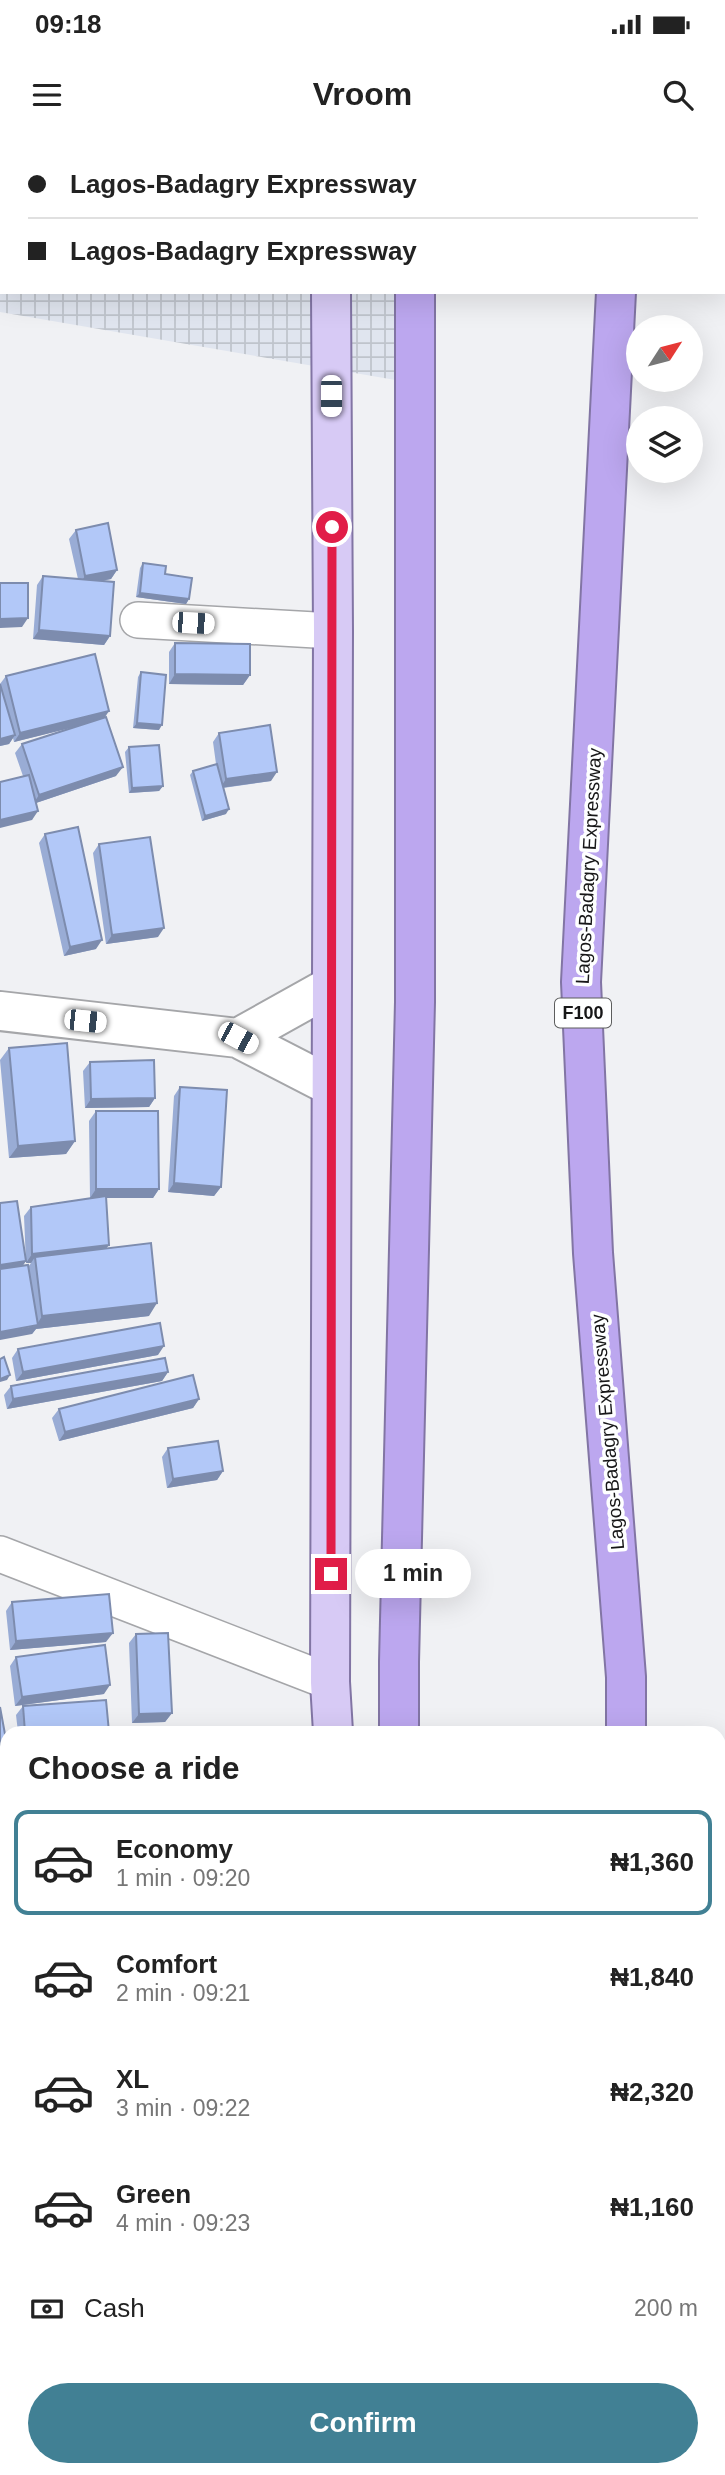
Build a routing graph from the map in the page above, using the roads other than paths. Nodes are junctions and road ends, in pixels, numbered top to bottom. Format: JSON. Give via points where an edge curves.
{"nodes":[{"id":1,"x":331,"y":294,"type":"edge"},
{"id":2,"x":415,"y":294,"type":"edge"},
{"id":3,"x":616,"y":294,"type":"edge"},
{"id":4,"x":138,"y":620,"type":"dead end"},
{"id":5,"x":332,"y":631,"type":"junction"},
{"id":6,"x":331,"y":986,"type":"junction"},
{"id":7,"x":0,"y":1011,"type":"edge"},
{"id":8,"x":238,"y":1038,"type":"junction"},
{"id":9,"x":331,"y":1086,"type":"junction"},
{"id":10,"x":0,"y":1554,"type":"edge"},
{"id":11,"x":331,"y":1682,"type":"junction"},
{"id":12,"x":333,"y":1726,"type":"edge"},
{"id":13,"x":399,"y":1726,"type":"edge"},
{"id":14,"x":626,"y":1726,"type":"edge"}],
"edges":[{"from":1,"to":5,"type":"main road"},
{"from":2,"to":13,"type":"highway","via":[[415,1002]]},
{"from":3,"to":14,"type":"highway","name":"Lagos-Badagry Expressway","number":"F100","via":[[581,982],[593,1253]]},
{"from":4,"to":5,"type":"street"},
{"from":5,"to":6,"type":"main road"},
{"from":6,"to":8,"type":"main road"},
{"from":6,"to":9,"type":"main road"},
{"from":7,"to":8,"type":"main road"},
{"from":8,"to":9,"type":"main road"},
{"from":9,"to":11,"type":"main road"},
{"from":10,"to":11,"type":"street"},
{"from":11,"to":12,"type":"main road"}]}
